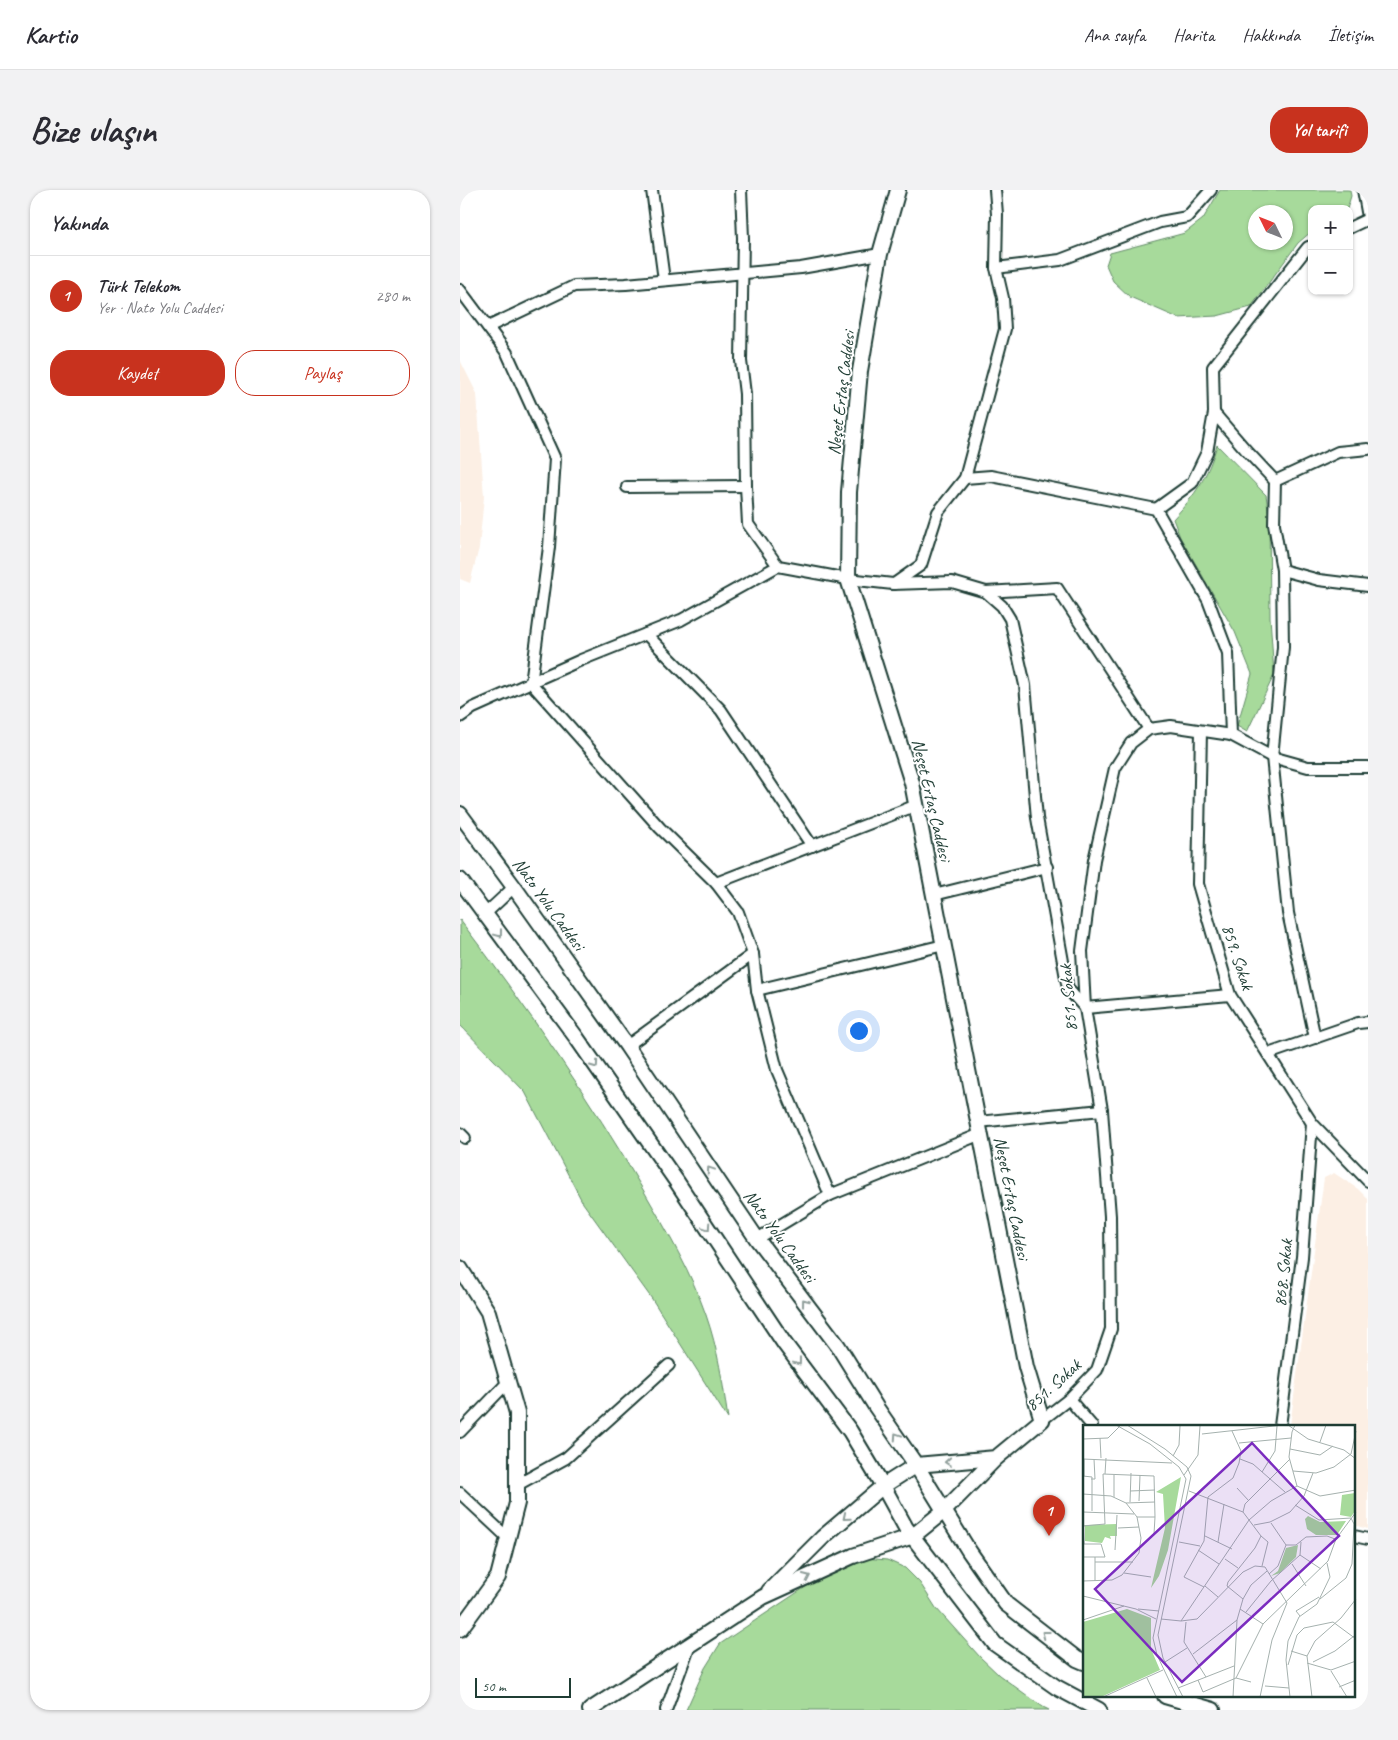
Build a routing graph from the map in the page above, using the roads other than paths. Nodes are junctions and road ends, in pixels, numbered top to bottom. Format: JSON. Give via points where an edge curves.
{"nodes":[{"id":1,"x":652,"y":190,"type":"edge"},
{"id":2,"x":741,"y":190,"type":"edge"},
{"id":3,"x":898,"y":190,"type":"edge"},
{"id":4,"x":995,"y":190,"type":"edge"},
{"id":5,"x":1210,"y":190,"type":"edge"},
{"id":6,"x":1363,"y":190,"type":"edge"},
{"id":7,"x":1368,"y":218,"type":"edge"},
{"id":8,"x":1353,"y":226,"type":"edge"},
{"id":9,"x":1308,"y":248,"type":"edge"},
{"id":10,"x":880,"y":254,"type":"junction"},
{"id":11,"x":996,"y":268,"type":"junction"},
{"id":12,"x":742,"y":273,"type":"junction"},
{"id":13,"x":664,"y":280,"type":"junction"},
{"id":14,"x":460,"y":290,"type":"edge"},
{"id":15,"x":488,"y":327,"type":"junction"},
{"id":16,"x":1214,"y":412,"type":"junction"},
{"id":17,"x":1368,"y":449,"type":"edge"},
{"id":18,"x":965,"y":478,"type":"junction"},
{"id":19,"x":1275,"y":481,"type":"junction"},
{"id":20,"x":627,"y":486,"type":"dead end"},
{"id":21,"x":746,"y":486,"type":"junction"},
{"id":22,"x":1156,"y":509,"type":"junction"},
{"id":23,"x":778,"y":566,"type":"junction"},
{"id":24,"x":1282,"y":570,"type":"junction"},
{"id":25,"x":848,"y":579,"type":"junction"},
{"id":26,"x":893,"y":584,"type":"junction"},
{"id":27,"x":1368,"y":586,"type":"edge"},
{"id":28,"x":986,"y":592,"type":"junction"},
{"id":29,"x":646,"y":634,"type":"junction"},
{"id":30,"x":531,"y":683,"type":"junction"},
{"id":31,"x":460,"y":716,"type":"edge"},
{"id":32,"x":1150,"y":729,"type":"junction"},
{"id":33,"x":1201,"y":731,"type":"junction"},
{"id":34,"x":1231,"y":735,"type":"junction"},
{"id":35,"x":1272,"y":757,"type":"junction"},
{"id":36,"x":1368,"y":767,"type":"edge"},
{"id":37,"x":917,"y":805,"type":"junction"},
{"id":38,"x":460,"y":814,"type":"edge"},
{"id":39,"x":812,"y":846,"type":"junction"},
{"id":40,"x":1047,"y":867,"type":"junction"},
{"id":41,"x":460,"y":880,"type":"edge"},
{"id":42,"x":716,"y":883,"type":"junction"},
{"id":43,"x":514,"y":887,"type":"junction"},
{"id":44,"x":934,"y":895,"type":"junction"},
{"id":45,"x":484,"y":915,"type":"junction"},
{"id":46,"x":944,"y":945,"type":"junction"},
{"id":47,"x":753,"y":954,"type":"junction"},
{"id":48,"x":756,"y":990,"type":"junction"},
{"id":49,"x":1230,"y":994,"type":"junction"},
{"id":50,"x":1085,"y":1008,"type":"junction"},
{"id":51,"x":1368,"y":1022,"type":"edge"},
{"id":52,"x":1315,"y":1038,"type":"junction"},
{"id":53,"x":627,"y":1046,"type":"junction"},
{"id":54,"x":1268,"y":1054,"type":"junction"},
{"id":55,"x":1102,"y":1110,"type":"junction"},
{"id":56,"x":1312,"y":1123,"type":"junction"},
{"id":57,"x":979,"y":1128,"type":"junction"},
{"id":58,"x":1368,"y":1181,"type":"edge"},
{"id":59,"x":830,"y":1195,"type":"junction"},
{"id":60,"x":757,"y":1239,"type":"junction"},
{"id":61,"x":460,"y":1268,"type":"edge"},
{"id":62,"x":669,"y":1365,"type":"dead end"},
{"id":63,"x":508,"y":1382,"type":"junction"},
{"id":64,"x":1069,"y":1399,"type":"junction"},
{"id":65,"x":1042,"y":1420,"type":"junction"},
{"id":66,"x":1091,"y":1425,"type":"edge"},
{"id":67,"x":1280,"y":1425,"type":"edge"},
{"id":68,"x":460,"y":1432,"type":"edge"},
{"id":69,"x":996,"y":1458,"type":"junction"},
{"id":70,"x":916,"y":1465,"type":"junction"},
{"id":71,"x":517,"y":1485,"type":"junction"},
{"id":72,"x":883,"y":1486,"type":"junction"},
{"id":73,"x":460,"y":1493,"type":"edge"},
{"id":74,"x":944,"y":1511,"type":"junction"},
{"id":75,"x":913,"y":1536,"type":"junction"},
{"id":76,"x":508,"y":1538,"type":"junction"},
{"id":77,"x":763,"y":1597,"type":"junction"},
{"id":78,"x":460,"y":1629,"type":"edge"},
{"id":79,"x":690,"y":1644,"type":"junction"},
{"id":80,"x":1083,"y":1662,"type":"edge"},
{"id":81,"x":1179,"y":1698,"type":"edge"},
{"id":82,"x":590,"y":1710,"type":"edge"},
{"id":83,"x":666,"y":1710,"type":"edge"},
{"id":84,"x":1099,"y":1710,"type":"edge"},
{"id":85,"x":1213,"y":1710,"type":"edge"}],
"edges":[{"from":1,"to":13,"type":"street"},
{"from":2,"to":12,"type":"street"},
{"from":3,"to":10,"type":"main road","name":"Neşet Ertaş Caddesi"},
{"from":4,"to":11,"type":"street"},
{"from":5,"to":11,"type":"street","via":[[1187,217],[1160,222],[1060,260]]},
{"from":6,"to":7,"type":"street"},
{"from":7,"to":8,"type":"street"},
{"from":9,"to":16,"type":"street","via":[[1213,367]]},
{"from":10,"to":12,"type":"street","via":[[801,268]]},
{"from":10,"to":25,"type":"main road","name":"Neşet Ertaş Caddesi","via":[[860,370],[849,492]]},
{"from":11,"to":18,"type":"street","via":[[1003,298],[1005,329]]},
{"from":12,"to":13,"type":"street"},
{"from":12,"to":21,"type":"street","via":[[741,361],[745,394]]},
{"from":13,"to":15,"type":"street","via":[[574,286]]},
{"from":14,"to":15,"type":"street"},
{"from":15,"to":30,"type":"street","via":[[507,353],[555,459],[549,547]]},
{"from":16,"to":19,"type":"street"},
{"from":16,"to":22,"type":"street","via":[[1207,452],[1192,483]]},
{"from":17,"to":19,"type":"street","via":[[1338,452]]},
{"from":18,"to":22,"type":"street","via":[[991,476]]},
{"from":18,"to":26,"type":"street","via":[[938,512],[921,565]]},
{"from":19,"to":24,"type":"street","via":[[1274,524]]},
{"from":20,"to":21,"type":"street"},
{"from":21,"to":23,"type":"street","via":[[748,524]]},
{"from":22,"to":34,"type":"street","via":[[1208,600],[1228,653]]},
{"from":23,"to":25,"type":"street"},
{"from":23,"to":29,"type":"street","via":[[681,620]]},
{"from":24,"to":27,"type":"street","via":[[1319,580]]},
{"from":24,"to":35,"type":"street","via":[[1283,647]]},
{"from":25,"to":26,"type":"street"},
{"from":25,"to":37,"type":"main road","name":"Neşet Ertaş Caddesi"},
{"from":26,"to":28,"type":"street","via":[[952,582]]},
{"from":28,"to":32,"type":"street","via":[[1057,588]]},
{"from":28,"to":40,"type":"street","via":[[1002,606],[1010,619],[1025,685],[1038,818]]},
{"from":29,"to":30,"type":"street"},
{"from":29,"to":39,"type":"street","via":[[721,710]]},
{"from":30,"to":31,"type":"street"},
{"from":30,"to":42,"type":"street","via":[[660,828]]},
{"from":32,"to":33,"type":"street","via":[[1171,726]]},
{"from":32,"to":50,"type":"street","name":"851. Sokak","via":[[1131,743],[1115,768],[1094,860],[1082,951]]},
{"from":33,"to":34,"type":"street"},
{"from":33,"to":49,"type":"street","name":"859. Sokak","via":[[1198,884]]},
{"from":34,"to":35,"type":"street"},
{"from":35,"to":36,"type":"street","via":[[1308,767]]},
{"from":35,"to":52,"type":"street","via":[[1288,914]]},
{"from":37,"to":39,"type":"street"},
{"from":37,"to":44,"type":"main road","name":"Neşet Ertaş Caddesi"},
{"from":38,"to":43,"type":"main road","name":"Nato Yolu Caddesi"},
{"from":39,"to":42,"type":"street"},
{"from":40,"to":44,"type":"street"},
{"from":40,"to":50,"type":"street","via":[[1068,989]]},
{"from":41,"to":45,"type":"main road"},
{"from":42,"to":47,"type":"street","via":[[738,912]]},
{"from":43,"to":45,"type":"street"},
{"from":43,"to":53,"type":"main road","name":"Nato Yolu Caddesi"},
{"from":44,"to":46,"type":"main road","name":"Neşet Ertaş Caddesi"},
{"from":45,"to":72,"type":"main road","one_way":true,"via":[[677,1182],[784,1343],[850,1431]]},
{"from":46,"to":48,"type":"street"},
{"from":46,"to":57,"type":"main road","name":"Neşet Ertaş Caddesi"},
{"from":47,"to":48,"type":"street"},
{"from":47,"to":53,"type":"street"},
{"from":48,"to":59,"type":"street","via":[[777,1070]]},
{"from":49,"to":50,"type":"street"},
{"from":49,"to":54,"type":"street","name":"859. Sokak"},
{"from":50,"to":55,"type":"street","name":"851. Sokak"},
{"from":51,"to":52,"type":"street"},
{"from":52,"to":54,"type":"street"},
{"from":60,"to":53,"type":"main road","name":"Nato Yolu Caddesi","one_way":true},
{"from":54,"to":56,"type":"street","name":"859. Sokak"},
{"from":55,"to":57,"type":"street"},
{"from":55,"to":64,"type":"street","name":"851. Sokak","via":[[1110,1216],[1110,1329],[1097,1370]]},
{"from":56,"to":58,"type":"street","name":"859. Sokak"},
{"from":56,"to":67,"type":"street","name":"868. Sokak","via":[[1302,1257]]},
{"from":57,"to":59,"type":"street"},
{"from":57,"to":65,"type":"main road","name":"Neşet Ertaş Caddesi","via":[[1026,1367]]},
{"from":59,"to":60,"type":"street"},
{"from":70,"to":60,"type":"main road","name":"Nato Yolu Caddesi","one_way":true,"via":[[838,1346]]},
{"from":61,"to":63,"type":"main road","via":[[488,1312]]},
{"from":62,"to":71,"type":"street","via":[[566,1458]]},
{"from":63,"to":68,"type":"street"},
{"from":63,"to":71,"type":"main road","via":[[517,1413]]},
{"from":64,"to":65,"type":"street","name":"851. Sokak"},
{"from":64,"to":66,"type":"street"},
{"from":65,"to":69,"type":"main road","name":"851. Sokak"},
{"from":69,"to":70,"type":"main road","one_way":true},
{"from":69,"to":74,"type":"main road","name":"851. Sokak"},
{"from":70,"to":72,"type":"main road"},
{"from":70,"to":74,"type":"main road","name":"Nato Yolu Caddesi"},
{"from":71,"to":76,"type":"main road","via":[[517,1503]]},
{"from":72,"to":75,"type":"main road"},
{"from":72,"to":77,"type":"main road","one_way":true,"via":[[823,1537]]},
{"from":73,"to":76,"type":"street"},
{"from":74,"to":75,"type":"main road","name":"851. Sokak"},
{"from":80,"to":74,"type":"main road","name":"Nato Yolu Caddesi","one_way":true,"via":[[1006,1604]]},
{"from":77,"to":75,"type":"main road","one_way":true,"via":[[853,1556]]},
{"from":75,"to":84,"type":"main road","via":[[995,1644],[1056,1687]]},
{"from":76,"to":78,"type":"main road","via":[[498,1577]]},
{"from":77,"to":79,"type":"main road"},
{"from":79,"to":82,"type":"main road"},
{"from":79,"to":83,"type":"street"},
{"from":81,"to":85,"type":"main road"}]}
